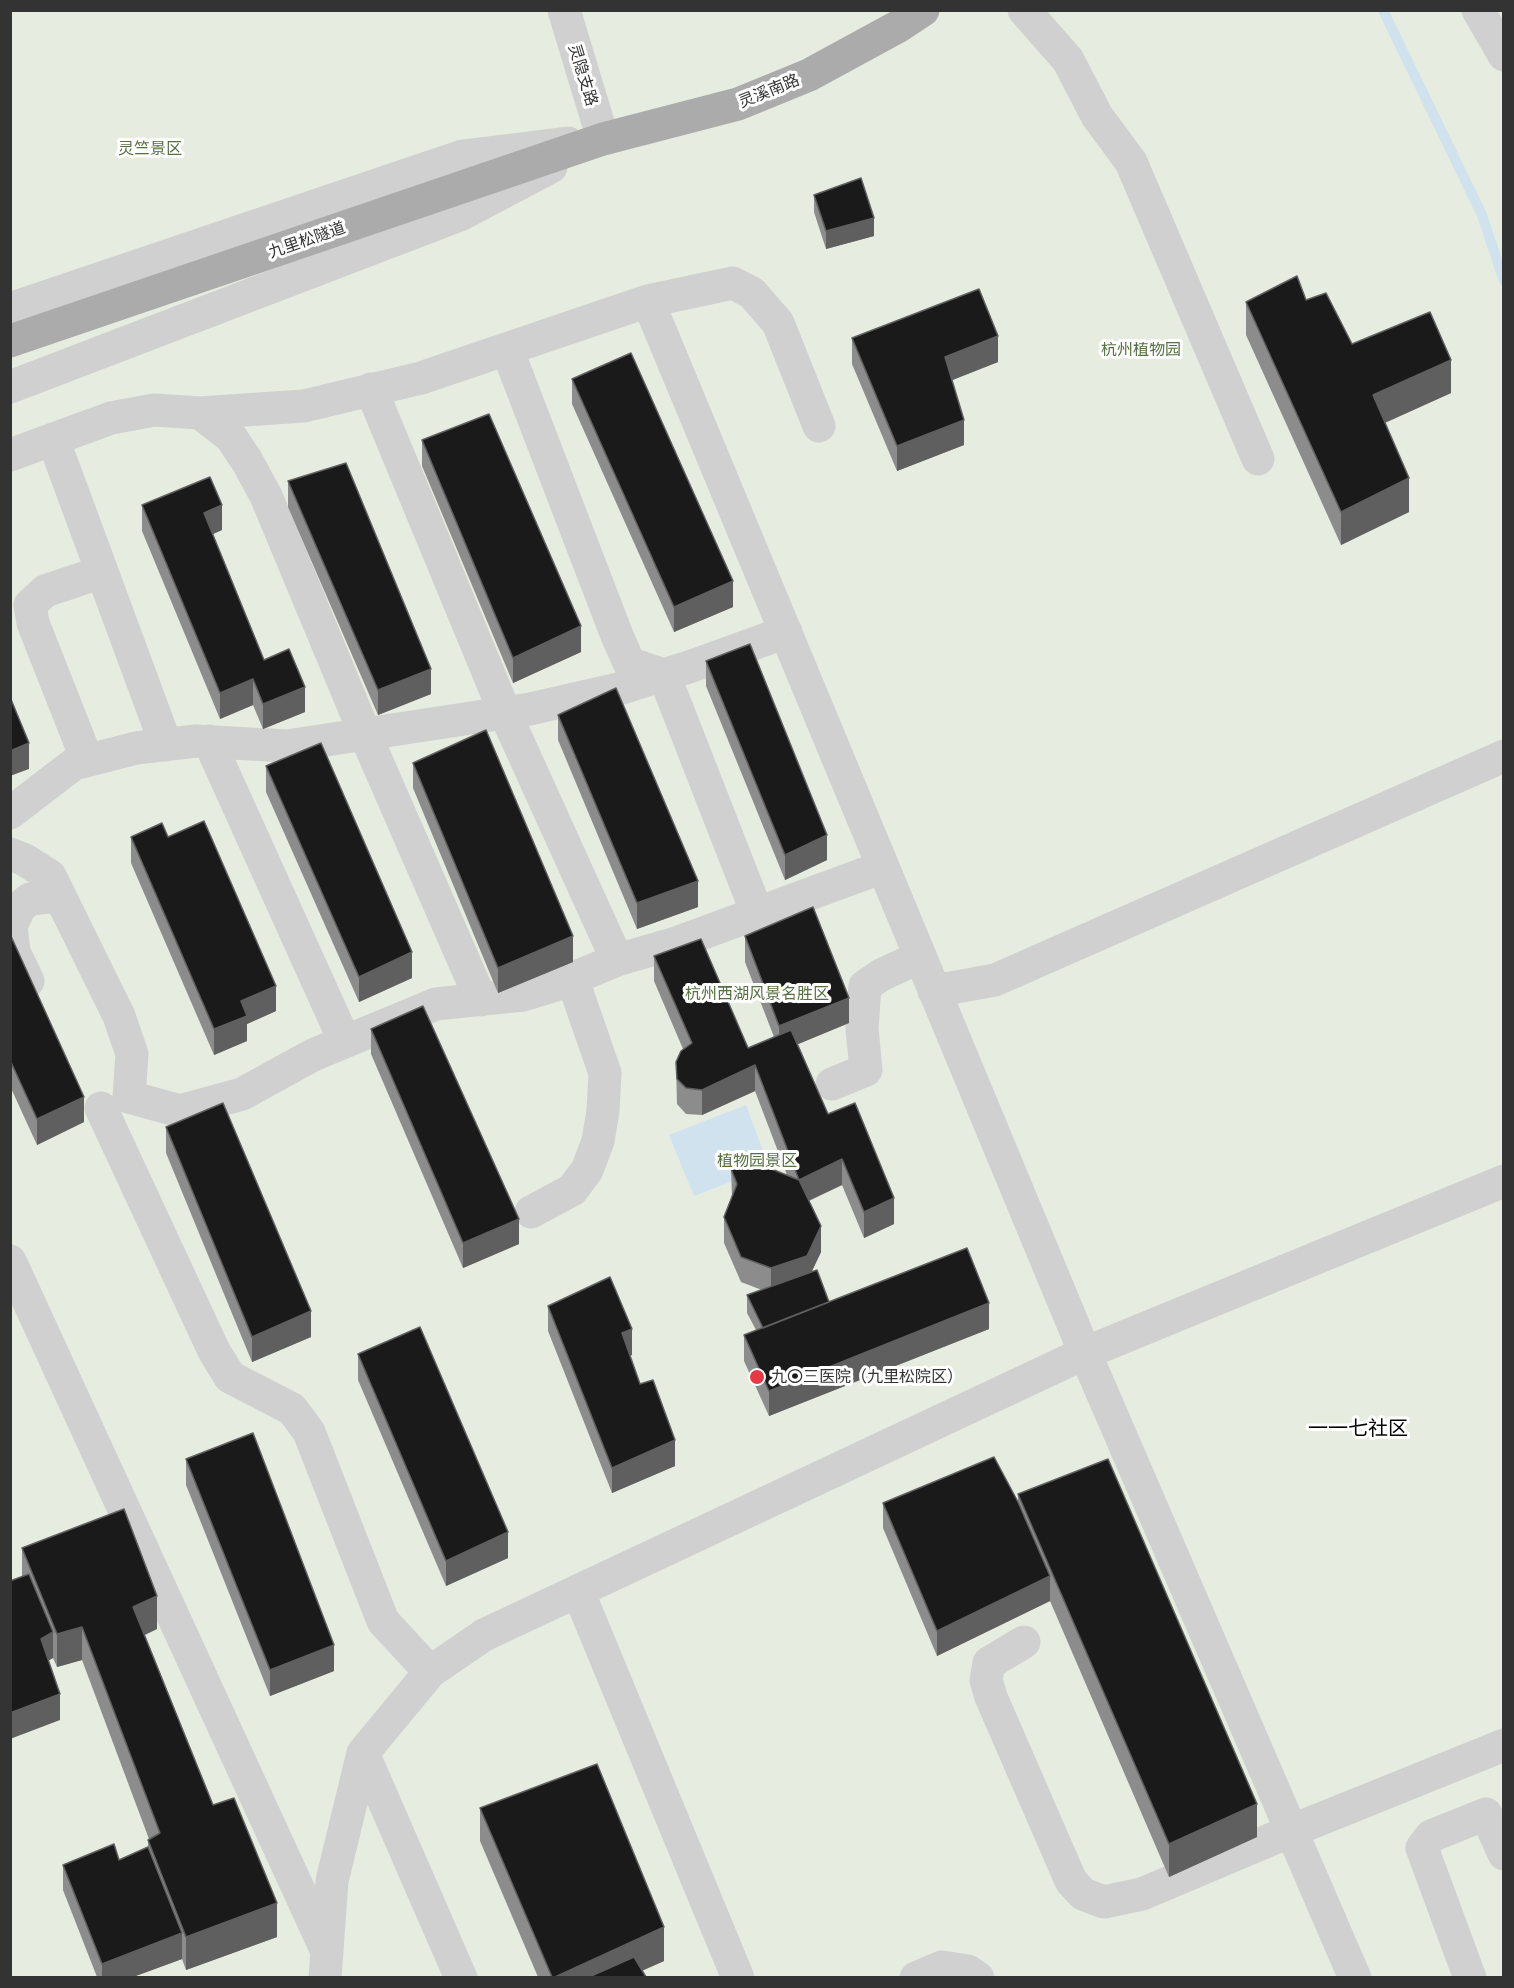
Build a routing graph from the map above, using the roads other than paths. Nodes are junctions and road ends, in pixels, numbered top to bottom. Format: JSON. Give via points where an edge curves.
{"nodes":[{"id":1,"x":564,"y":10,"type":"edge"},
{"id":2,"x":923,"y":10,"type":"edge"},
{"id":3,"x":1024,"y":10,"type":"edge"},
{"id":4,"x":1478,"y":10,"type":"edge"},
{"id":5,"x":1503,"y":55,"type":"edge"},
{"id":6,"x":603,"y":139,"type":"junction"},
{"id":7,"x":648,"y":301,"type":"junction"},
{"id":8,"x":10,"y":309,"type":"edge"},
{"id":9,"x":10,"y":341,"type":"edge"},
{"id":10,"x":507,"y":349,"type":"junction"},
{"id":11,"x":10,"y":387,"type":"edge"},
{"id":12,"x":371,"y":389,"type":"junction"},
{"id":13,"x":200,"y":412,"type":"junction"},
{"id":14,"x":819,"y":426,"type":"dead end"},
{"id":15,"x":53,"y":439,"type":"junction"},
{"id":16,"x":10,"y":455,"type":"edge"},
{"id":17,"x":1258,"y":459,"type":"dead end"},
{"id":18,"x":102,"y":572,"type":"junction"},
{"id":19,"x":786,"y":632,"type":"junction"},
{"id":20,"x":663,"y":675,"type":"junction"},
{"id":21,"x":505,"y":713,"type":"junction"},
{"id":22,"x":365,"y":734,"type":"junction"},
{"id":23,"x":208,"y":741,"type":"junction"},
{"id":24,"x":166,"y":745,"type":"junction"},
{"id":25,"x":1503,"y":756,"type":"edge"},
{"id":26,"x":87,"y":760,"type":"junction"},
{"id":27,"x":10,"y":813,"type":"edge"},
{"id":28,"x":10,"y":854,"type":"edge"},
{"id":29,"x":883,"y":867,"type":"junction"},
{"id":30,"x":60,"y":896,"type":"junction"},
{"id":31,"x":757,"y":914,"type":"junction"},
{"id":32,"x":920,"y":957,"type":"junction"},
{"id":33,"x":617,"y":960,"type":"junction"},
{"id":34,"x":572,"y":978,"type":"junction"},
{"id":35,"x":934,"y":991,"type":"junction"},
{"id":36,"x":481,"y":1000,"type":"junction"},
{"id":37,"x":40,"y":1005,"type":"edge"},
{"id":38,"x":345,"y":1042,"type":"junction"},
{"id":39,"x":832,"y":1084,"type":"dead end"},
{"id":40,"x":103,"y":1099,"type":"junction"},
{"id":41,"x":1503,"y":1181,"type":"edge"},
{"id":42,"x":531,"y":1212,"type":"dead end"},
{"id":43,"x":10,"y":1262,"type":"edge"},
{"id":44,"x":1085,"y":1353,"type":"junction"},
{"id":45,"x":578,"y":1591,"type":"junction"},
{"id":46,"x":1024,"y":1642,"type":"dead end"},
{"id":47,"x":430,"y":1672,"type":"junction"},
{"id":48,"x":1503,"y":1745,"type":"edge"},
{"id":49,"x":363,"y":1753,"type":"junction"},
{"id":50,"x":1291,"y":1831,"type":"junction"},
{"id":51,"x":1503,"y":1854,"type":"edge"},
{"id":52,"x":326,"y":1964,"type":"edge"},
{"id":53,"x":461,"y":1977,"type":"edge"},
{"id":54,"x":738,"y":1977,"type":"edge"},
{"id":55,"x":916,"y":1977,"type":"edge"},
{"id":56,"x":978,"y":1977,"type":"edge"},
{"id":57,"x":1355,"y":1977,"type":"edge"},
{"id":58,"x":1470,"y":1977,"type":"edge"}],
"edges":[{"from":1,"to":6,"type":"street","name":"灵隐支路"},
{"from":2,"to":6,"type":"main road","name":"灵溪南路","via":[[809,75],[748,100]]},
{"from":3,"to":17,"type":"street","via":[[1068,60],[1097,116],[1131,162]]},
{"from":4,"to":5,"type":"street"},
{"from":6,"to":8,"type":"street","via":[[463,156]]},
{"from":6,"to":9,"type":"main road","name":"九里松隧道"},
{"from":6,"to":11,"type":"street","via":[[462,214]]},
{"from":7,"to":10,"type":"street"},
{"from":7,"to":14,"type":"street","via":[[733,283],[752,293],[778,323]]},
{"from":7,"to":19,"type":"street"},
{"from":10,"to":12,"type":"street","via":[[421,378]]},
{"from":10,"to":20,"type":"street","via":[[629,663]]},
{"from":12,"to":13,"type":"street","via":[[304,406]]},
{"from":12,"to":21,"type":"street"},
{"from":13,"to":15,"type":"street","via":[[154,410],[111,418]]},
{"from":13,"to":22,"type":"street","via":[[231,437],[266,496]]},
{"from":15,"to":16,"type":"street"},
{"from":15,"to":18,"type":"street"},
{"from":18,"to":24,"type":"street"},
{"from":18,"to":26,"type":"street","via":[[45,591],[30,605],[33,623]]},
{"from":19,"to":20,"type":"street"},
{"from":19,"to":29,"type":"street"},
{"from":20,"to":21,"type":"street","via":[[622,688]]},
{"from":20,"to":31,"type":"street"},
{"from":21,"to":22,"type":"street"},
{"from":21,"to":33,"type":"street"},
{"from":22,"to":23,"type":"street","via":[[287,746]]},
{"from":22,"to":36,"type":"street"},
{"from":23,"to":24,"type":"street"},
{"from":23,"to":38,"type":"street"},
{"from":24,"to":26,"type":"street"},
{"from":25,"to":35,"type":"street","via":[[995,980]]},
{"from":26,"to":27,"type":"street","via":[[74,764]]},
{"from":28,"to":30,"type":"street","via":[[50,876]]},
{"from":29,"to":31,"type":"street"},
{"from":29,"to":32,"type":"street"},
{"from":30,"to":37,"type":"street","via":[[30,899],[20,907],[11,926],[14,952]]},
{"from":30,"to":40,"type":"street","via":[[119,1016],[132,1054]]},
{"from":31,"to":33,"type":"street"},
{"from":32,"to":35,"type":"street"},
{"from":32,"to":39,"type":"street","via":[[865,986],[862,1029],[866,1070]]},
{"from":33,"to":34,"type":"street"},
{"from":34,"to":36,"type":"street","via":[[523,995]]},
{"from":34,"to":42,"type":"street","via":[[605,1073],[598,1141],[587,1170],[572,1190]]},
{"from":35,"to":44,"type":"street"},
{"from":36,"to":38,"type":"street","via":[[436,1004]]},
{"from":38,"to":40,"type":"street","via":[[242,1094],[208,1105],[180,1111]]},
{"from":40,"to":47,"type":"street","via":[[214,1351],[230,1377],[292,1409],[309,1432],[383,1621]]},
{"from":41,"to":44,"type":"street"},
{"from":43,"to":52,"type":"street"},
{"from":44,"to":45,"type":"street"},
{"from":44,"to":50,"type":"street"},
{"from":45,"to":47,"type":"street","via":[[484,1635]]},
{"from":45,"to":54,"type":"street"},
{"from":46,"to":50,"type":"street","via":[[989,1663],[986,1680],[1071,1881],[1083,1894],[1104,1902],[1142,1894]]},
{"from":47,"to":49,"type":"street"},
{"from":48,"to":50,"type":"street"},
{"from":49,"to":52,"type":"street","via":[[332,1881]]},
{"from":49,"to":53,"type":"street"},
{"from":50,"to":57,"type":"street"},
{"from":51,"to":58,"type":"street","via":[[1486,1814],[1431,1836],[1422,1848]]},
{"from":55,"to":56,"type":"street","via":[[942,1967],[969,1971]]}]}
